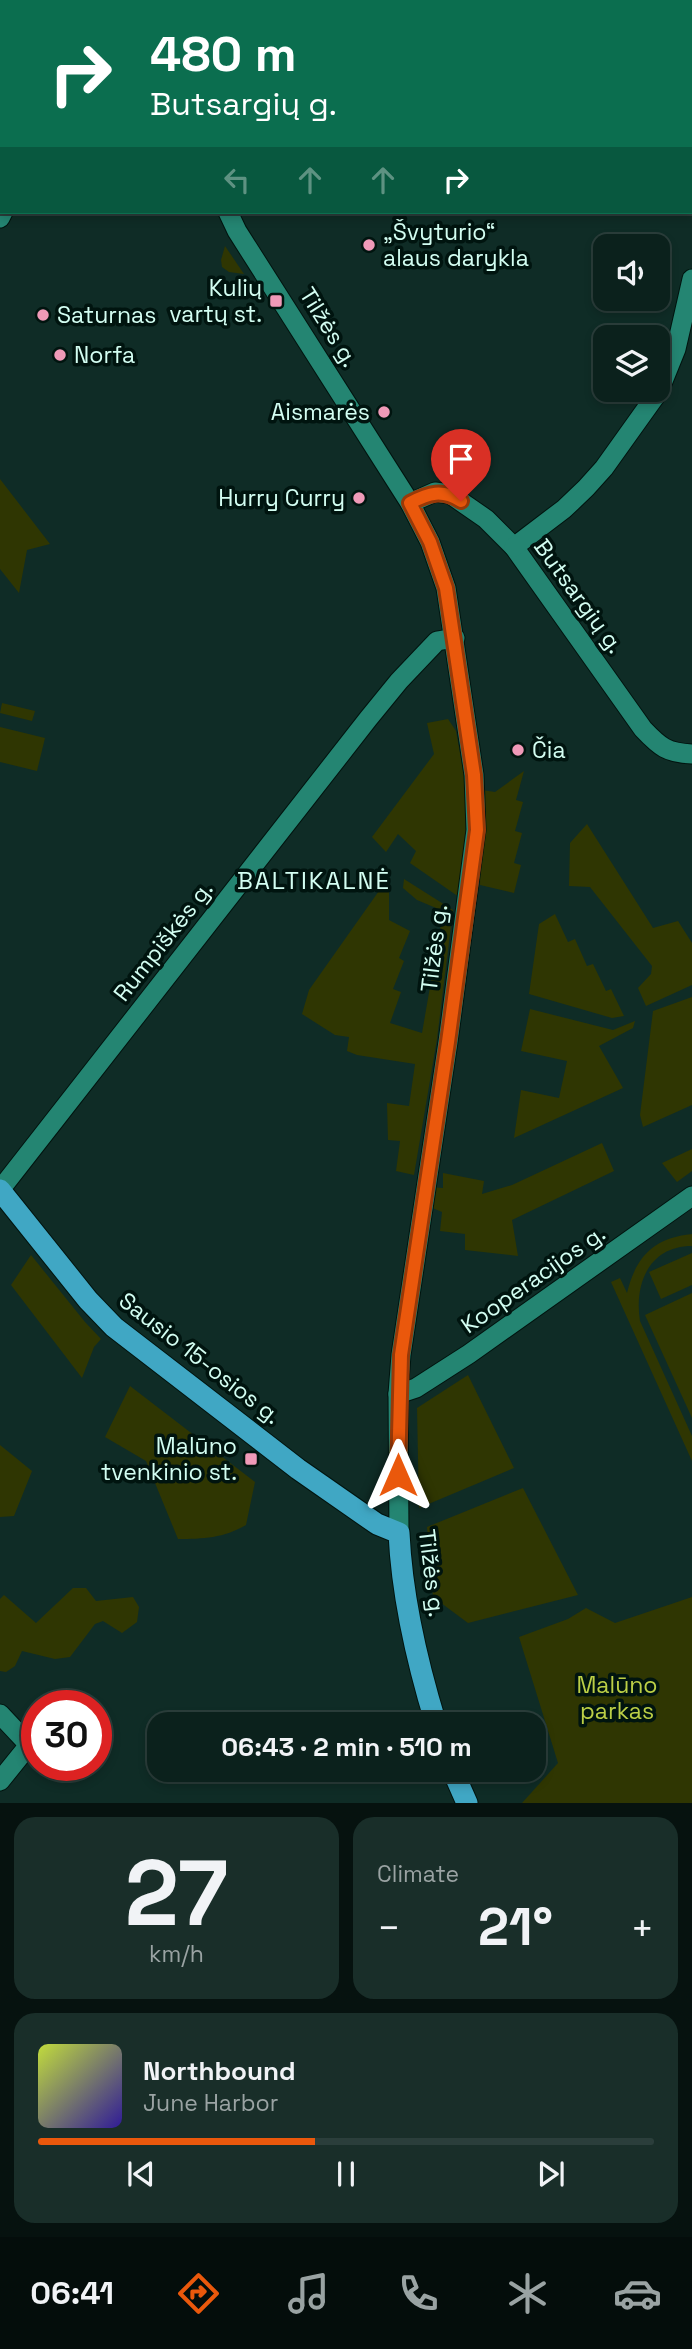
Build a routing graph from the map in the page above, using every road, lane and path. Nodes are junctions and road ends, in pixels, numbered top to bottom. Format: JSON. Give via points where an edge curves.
{"nodes":[{"id":1,"x":229,"y":214,"type":"edge"},
{"id":2,"x":692,"y":279,"type":"edge"},
{"id":3,"x":410,"y":503,"type":"junction"},
{"id":4,"x":514,"y":547,"type":"junction"},
{"id":5,"x":455,"y":638,"type":"junction"},
{"id":6,"x":692,"y":754,"type":"edge"},
{"id":7,"x":0,"y":1190,"type":"edge"},
{"id":8,"x":692,"y":1196,"type":"edge"},
{"id":9,"x":398,"y":1394,"type":"junction"},
{"id":10,"x":399,"y":1533,"type":"junction"},
{"id":11,"x":432,"y":1712,"type":"edge"},
{"id":12,"x":0,"y":1714,"type":"edge"},
{"id":13,"x":0,"y":1781,"type":"edge"},
{"id":14,"x":458,"y":1782,"type":"edge"},
{"id":15,"x":467,"y":1803,"type":"edge"}],
"edges":[{"from":1,"to":3,"type":"street","name":"Tilžės g."},
{"from":2,"to":4,"type":"street","via":[[676,348],[659,391],[586,488]]},
{"from":3,"to":4,"type":"street","name":"Butsargių g.","via":[[435,492],[450,494],[486,519]]},
{"from":3,"to":5,"type":"street","name":"Tilžės g.","via":[[439,565]]},
{"from":4,"to":6,"type":"street","name":"Butsargių g.","via":[[643,729],[673,753]]},
{"from":5,"to":7,"type":"street","name":"Rumpiškės g.","via":[[438,641],[399,681]]},
{"from":5,"to":9,"type":"street","name":"Tilžės g.","via":[[477,830]]},
{"from":7,"to":10,"type":"main road","name":"Sausio 15-osios g.","via":[[114,1327],[298,1468],[377,1524]]},
{"from":8,"to":9,"type":"street","name":"Kooperacijos g.","via":[[469,1354],[416,1388]]},
{"from":9,"to":10,"type":"street","name":"Tilžės g."},
{"from":10,"to":11,"type":"main road","name":"Tilžės g.","via":[[406,1599]]},
{"from":12,"to":13,"type":"street","via":[[29,1745]]},
{"from":14,"to":15,"type":"main road"}]}
